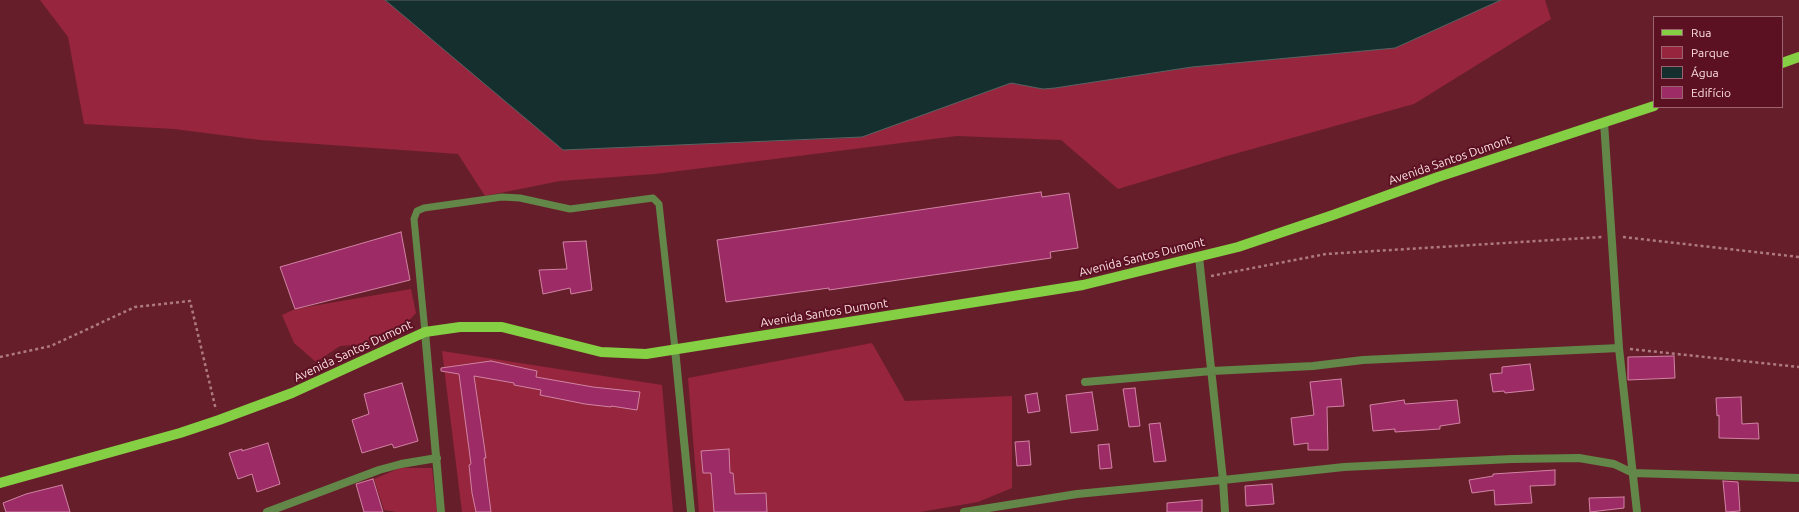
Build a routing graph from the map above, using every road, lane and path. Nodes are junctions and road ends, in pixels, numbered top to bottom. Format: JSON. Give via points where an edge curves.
{"nodes":[{"id":1,"x":1799,"y":57,"type":"edge"},
{"id":2,"x":1783,"y":63,"type":"edge"},
{"id":3,"x":1653,"y":106,"type":"edge"},
{"id":4,"x":1604,"y":122,"type":"junction"},
{"id":5,"x":1612,"y":236,"type":"junction"},
{"id":6,"x":1199,"y":257,"type":"junction"},
{"id":7,"x":1799,"y":257,"type":"edge"},
{"id":8,"x":1202,"y":278,"type":"junction"},
{"id":9,"x":424,"y":332,"type":"junction"},
{"id":10,"x":1619,"y":348,"type":"junction"},
{"id":11,"x":676,"y":349,"type":"junction"},
{"id":12,"x":0,"y":357,"type":"edge"},
{"id":13,"x":1799,"y":367,"type":"edge"},
{"id":14,"x":1212,"y":371,"type":"junction"},
{"id":15,"x":1085,"y":382,"type":"dead end"},
{"id":16,"x":219,"y":420,"type":"junction"},
{"id":17,"x":437,"y":458,"type":"junction"},
{"id":18,"x":1633,"y":472,"type":"junction"},
{"id":19,"x":1799,"y":478,"type":"edge"},
{"id":20,"x":1223,"y":480,"type":"junction"},
{"id":21,"x":0,"y":482,"type":"edge"},
{"id":22,"x":267,"y":512,"type":"edge"},
{"id":23,"x":441,"y":512,"type":"edge"},
{"id":24,"x":691,"y":512,"type":"edge"},
{"id":25,"x":964,"y":512,"type":"edge"},
{"id":26,"x":1225,"y":512,"type":"edge"},
{"id":27,"x":1637,"y":512,"type":"edge"}],
"edges":[{"from":1,"to":2,"type":"main road"},
{"from":3,"to":4,"type":"main road","name":"Avenida Santos Dumont"},
{"from":4,"to":5,"type":"street"},
{"from":4,"to":6,"type":"main road","name":"Avenida Santos Dumont","via":[[1258,240]]},
{"from":5,"to":7,"type":"path"},
{"from":5,"to":8,"type":"path","via":[[1326,254]]},
{"from":5,"to":10,"type":"street"},
{"from":6,"to":8,"type":"street"},
{"from":6,"to":11,"type":"main road","name":"Avenida Santos Dumont","via":[[1083,285]]},
{"from":8,"to":14,"type":"street"},
{"from":9,"to":11,"type":"main road","name":"Avenida Santos Dumont","via":[[460,327],[502,327],[601,352],[646,354]]},
{"from":9,"to":11,"type":"lane","via":[[414,219],[416,211],[502,197],[520,198],[570,210],[653,198],[659,204]]},
{"from":9,"to":16,"type":"main road","name":"Avenida Santos Dumont","via":[[292,393]]},
{"from":9,"to":17,"type":"street"},
{"from":10,"to":13,"type":"path"},
{"from":10,"to":14,"type":"street","via":[[1363,360],[1312,366]]},
{"from":10,"to":18,"type":"street"},
{"from":11,"to":24,"type":"street"},
{"from":12,"to":16,"type":"path","via":[[51,346],[135,308],[190,301]]},
{"from":14,"to":15,"type":"street"},
{"from":14,"to":20,"type":"street"},
{"from":16,"to":21,"type":"main road","name":"Avenida Santos Dumont"},
{"from":17,"to":22,"type":"street","via":[[379,470]]},
{"from":17,"to":23,"type":"street"},
{"from":18,"to":19,"type":"street"},
{"from":18,"to":20,"type":"street","via":[[1614,464],[1579,458],[1512,459],[1344,467]]},
{"from":18,"to":27,"type":"street"},
{"from":20,"to":25,"type":"street","via":[[1077,494]]},
{"from":20,"to":26,"type":"street"}]}
